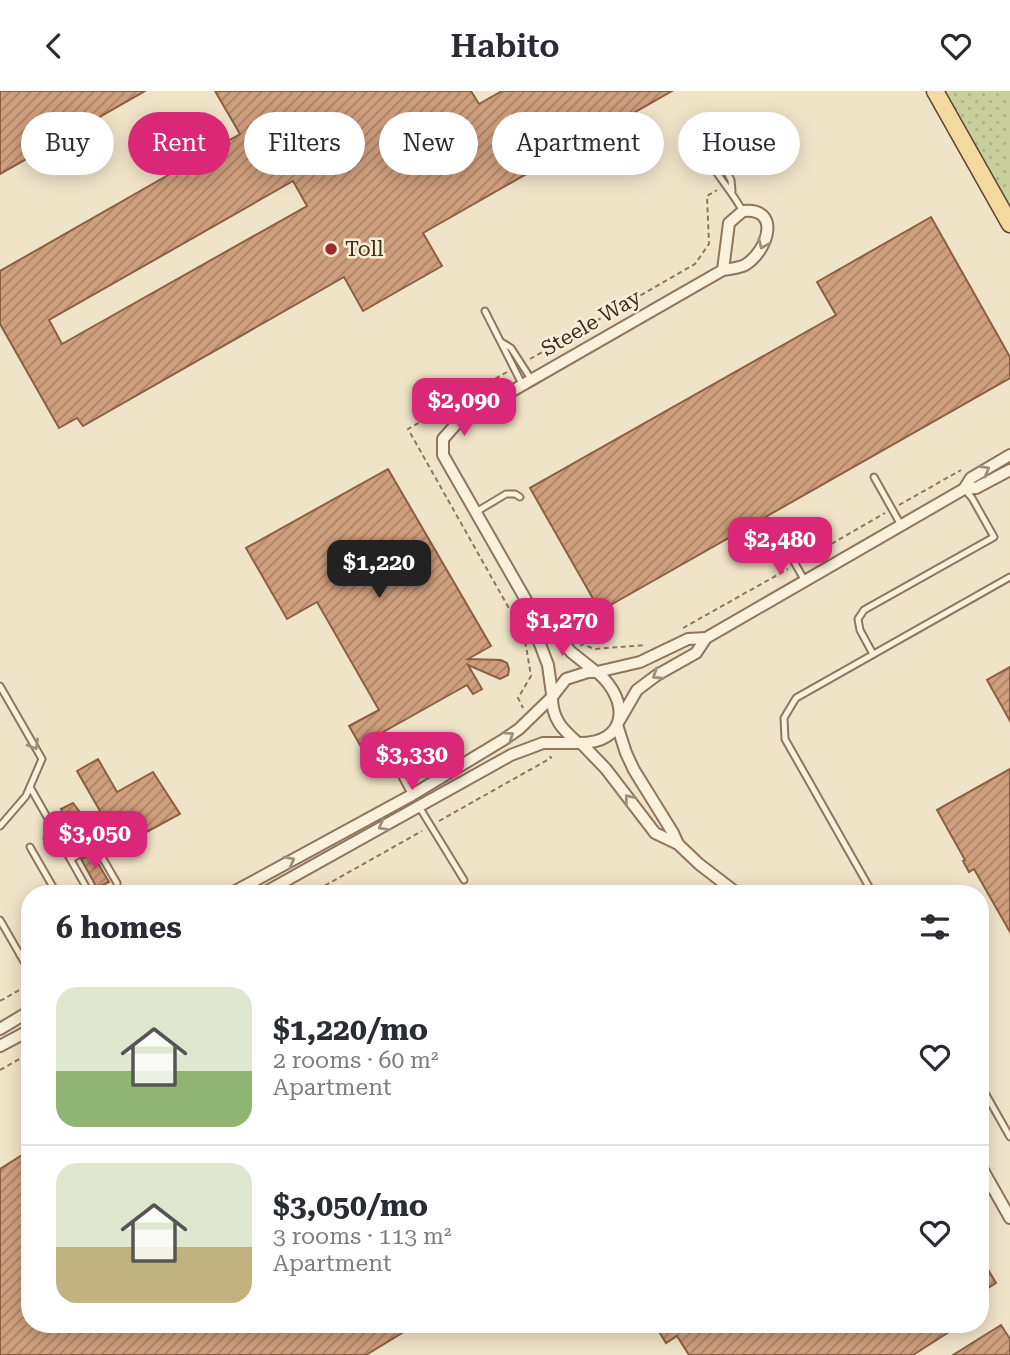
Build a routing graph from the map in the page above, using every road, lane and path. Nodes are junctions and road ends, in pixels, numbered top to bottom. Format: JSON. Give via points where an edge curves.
{"nodes":[{"id":1,"x":934,"y":91,"type":"edge"},
{"id":2,"x":718,"y":175,"type":"edge"},
{"id":3,"x":728,"y":175,"type":"edge"},
{"id":4,"x":725,"y":185,"type":"junction"},
{"id":5,"x":732,"y":191,"type":"junction"},
{"id":6,"x":743,"y":211,"type":"junction"},
{"id":7,"x":1010,"y":224,"type":"edge"},
{"id":8,"x":723,"y":270,"type":"junction"},
{"id":9,"x":485,"y":311,"type":"dead end"},
{"id":10,"x":503,"y":343,"type":"junction"},
{"id":11,"x":520,"y":364,"type":"junction"},
{"id":12,"x":513,"y":369,"type":"junction"},
{"id":13,"x":527,"y":382,"type":"junction"},
{"id":14,"x":1010,"y":455,"type":"edge"},
{"id":15,"x":965,"y":468,"type":"dead end"},
{"id":16,"x":1010,"y":470,"type":"edge"},
{"id":17,"x":874,"y":477,"type":"dead end"},
{"id":18,"x":964,"y":489,"type":"junction"},
{"id":19,"x":520,"y":497,"type":"dead end"},
{"id":20,"x":892,"y":509,"type":"junction"},
{"id":21,"x":475,"y":512,"type":"junction"},
{"id":22,"x":901,"y":525,"type":"junction"},
{"id":23,"x":777,"y":532,"type":"dead end"},
{"id":24,"x":796,"y":564,"type":"junction"},
{"id":25,"x":1010,"y":577,"type":"edge"},
{"id":26,"x":805,"y":581,"type":"junction"},
{"id":27,"x":588,"y":615,"type":"dead end"},
{"id":28,"x":538,"y":621,"type":"junction"},
{"id":29,"x":608,"y":628,"type":"dead end"},
{"id":30,"x":679,"y":630,"type":"dead end"},
{"id":31,"x":706,"y":638,"type":"junction"},
{"id":32,"x":645,"y":646,"type":"dead end"},
{"id":33,"x":570,"y":652,"type":"junction"},
{"id":34,"x":873,"y":654,"type":"junction"},
{"id":35,"x":548,"y":665,"type":"junction"},
{"id":36,"x":597,"y":672,"type":"junction"},
{"id":37,"x":530,"y":673,"type":"junction"},
{"id":38,"x":0,"y":686,"type":"edge"},
{"id":39,"x":552,"y":695,"type":"junction"},
{"id":40,"x":530,"y":719,"type":"junction"},
{"id":41,"x":618,"y":723,"type":"junction"},
{"id":42,"x":579,"y":743,"type":"junction"},
{"id":43,"x":543,"y":744,"type":"junction"},
{"id":44,"x":388,"y":751,"type":"dead end"},
{"id":45,"x":30,"y":787,"type":"junction"},
{"id":46,"x":412,"y":795,"type":"junction"},
{"id":47,"x":419,"y":806,"type":"junction"},
{"id":48,"x":0,"y":826,"type":"edge"},
{"id":49,"x":431,"y":826,"type":"junction"},
{"id":50,"x":678,"y":844,"type":"junction"},
{"id":51,"x":30,"y":847,"type":"dead end"},
{"id":52,"x":71,"y":859,"type":"junction"},
{"id":53,"x":464,"y":880,"type":"dead end"},
{"id":54,"x":52,"y":885,"type":"edge"},
{"id":55,"x":85,"y":885,"type":"edge"},
{"id":56,"x":117,"y":885,"type":"edge"},
{"id":57,"x":247,"y":885,"type":"edge"},
{"id":58,"x":278,"y":885,"type":"edge"},
{"id":59,"x":326,"y":885,"type":"edge"},
{"id":60,"x":726,"y":885,"type":"edge"},
{"id":61,"x":868,"y":885,"type":"edge"},
{"id":62,"x":0,"y":920,"type":"edge"},
{"id":63,"x":20,"y":955,"type":"edge"},
{"id":64,"x":21,"y":989,"type":"edge"},
{"id":65,"x":0,"y":1001,"type":"edge"},
{"id":66,"x":21,"y":1016,"type":"edge"},
{"id":67,"x":0,"y":1029,"type":"edge"},
{"id":68,"x":21,"y":1035,"type":"edge"},
{"id":69,"x":0,"y":1046,"type":"edge"},
{"id":70,"x":21,"y":1058,"type":"edge"},
{"id":71,"x":0,"y":1070,"type":"edge"},
{"id":72,"x":989,"y":1100,"type":"edge"},
{"id":73,"x":1010,"y":1136,"type":"edge"},
{"id":74,"x":989,"y":1181,"type":"edge"},
{"id":75,"x":1010,"y":1218,"type":"edge"}],
"edges":[{"from":1,"to":7,"type":"main road"},
{"from":2,"to":4,"type":"lane"},
{"from":3,"to":5,"type":"lane"},
{"from":4,"to":5,"type":"lane"},
{"from":4,"to":11,"type":"path","via":[[707,196],[709,244],[695,264]]},
{"from":5,"to":6,"type":"lane"},
{"from":6,"to":8,"type":"street","via":[[729,223]]},
{"from":6,"to":8,"type":"street","name":"Steele Way","one_way":true,"via":[[763,217],[768,237],[757,256],[743,266]]},
{"from":8,"to":13,"type":"street","name":"Steele Way"},
{"from":9,"to":10,"type":"lane"},
{"from":10,"to":11,"type":"lane"},
{"from":10,"to":12,"type":"lane"},
{"from":11,"to":13,"type":"lane"},
{"from":12,"to":13,"type":"lane"},
{"from":12,"to":37,"type":"path","via":[[408,429],[515,619]]},
{"from":13,"to":21,"type":"street","name":"Steele Way","via":[[458,422],[443,439],[443,455]]},
{"from":18,"to":14,"type":"street","one_way":true,"via":[[971,478]]},
{"from":15,"to":20,"type":"path"},
{"from":16,"to":18,"type":"street","via":[[976,488]]},
{"from":17,"to":20,"type":"lane"},
{"from":18,"to":22,"type":"street"},
{"from":18,"to":34,"type":"lane","via":[[993,537],[864,610],[858,619],[860,630]]},
{"from":19,"to":21,"type":"lane","via":[[506,494]]},
{"from":20,"to":22,"type":"lane"},
{"from":20,"to":24,"type":"path"},
{"from":21,"to":28,"type":"street","name":"Steele Way"},
{"from":22,"to":26,"type":"street"},
{"from":23,"to":24,"type":"lane"},
{"from":24,"to":26,"type":"lane"},
{"from":24,"to":30,"type":"path"},
{"from":25,"to":34,"type":"lane"},
{"from":26,"to":31,"type":"street"},
{"from":27,"to":29,"type":"lane","via":[[597,630]]},
{"from":28,"to":33,"type":"street","name":"Steele Way","via":[[552,628]]},
{"from":28,"to":35,"type":"street","name":"Steele Way","via":[[536,631]]},
{"from":31,"to":36,"type":"street","via":[[688,639],[640,662]]},
{"from":31,"to":41,"type":"street","one_way":true,"via":[[695,653],[637,690]]},
{"from":32,"to":33,"type":"path","via":[[594,649],[583,644]]},
{"from":33,"to":36,"type":"street","name":"Steele Way"},
{"from":34,"to":61,"type":"lane","via":[[796,698],[783,729]]},
{"from":35,"to":37,"type":"path"},
{"from":35,"to":39,"type":"street","name":"Steele Way"},
{"from":36,"to":39,"type":"street","via":[[575,675]]},
{"from":36,"to":41,"type":"street","via":[[616,692]]},
{"from":37,"to":40,"type":"path","via":[[518,698]]},
{"from":38,"to":45,"type":"lane","one_way":true,"via":[[42,759]]},
{"from":39,"to":40,"type":"street"},
{"from":39,"to":42,"type":"street","via":[[559,725]]},
{"from":46,"to":40,"type":"street","one_way":true},
{"from":41,"to":42,"type":"street","via":[[600,738]]},
{"from":41,"to":50,"type":"street","via":[[630,761]]},
{"from":42,"to":43,"type":"street"},
{"from":50,"to":42,"type":"street","one_way":true,"via":[[655,833],[606,769]]},
{"from":43,"to":47,"type":"street","via":[[510,755]]},
{"from":43,"to":49,"type":"path","via":[[551,758]]},
{"from":44,"to":46,"type":"lane"},
{"from":45,"to":48,"type":"lane"},
{"from":45,"to":52,"type":"lane","via":[[55,831],[50,837],[59,839]]},
{"from":46,"to":47,"type":"lane"},
{"from":57,"to":46,"type":"street","one_way":true},
{"from":47,"to":49,"type":"lane"},
{"from":47,"to":58,"type":"street","one_way":true},
{"from":49,"to":53,"type":"lane"},
{"from":49,"to":59,"type":"path"},
{"from":50,"to":60,"type":"street"},
{"from":51,"to":54,"type":"lane"},
{"from":52,"to":55,"type":"lane"},
{"from":52,"to":56,"type":"lane","via":[[95,845]]},
{"from":62,"to":63,"type":"lane"},
{"from":64,"to":65,"type":"path"},
{"from":66,"to":67,"type":"street"},
{"from":68,"to":69,"type":"street"},
{"from":70,"to":71,"type":"path"},
{"from":72,"to":73,"type":"lane"},
{"from":74,"to":75,"type":"street"}]}
